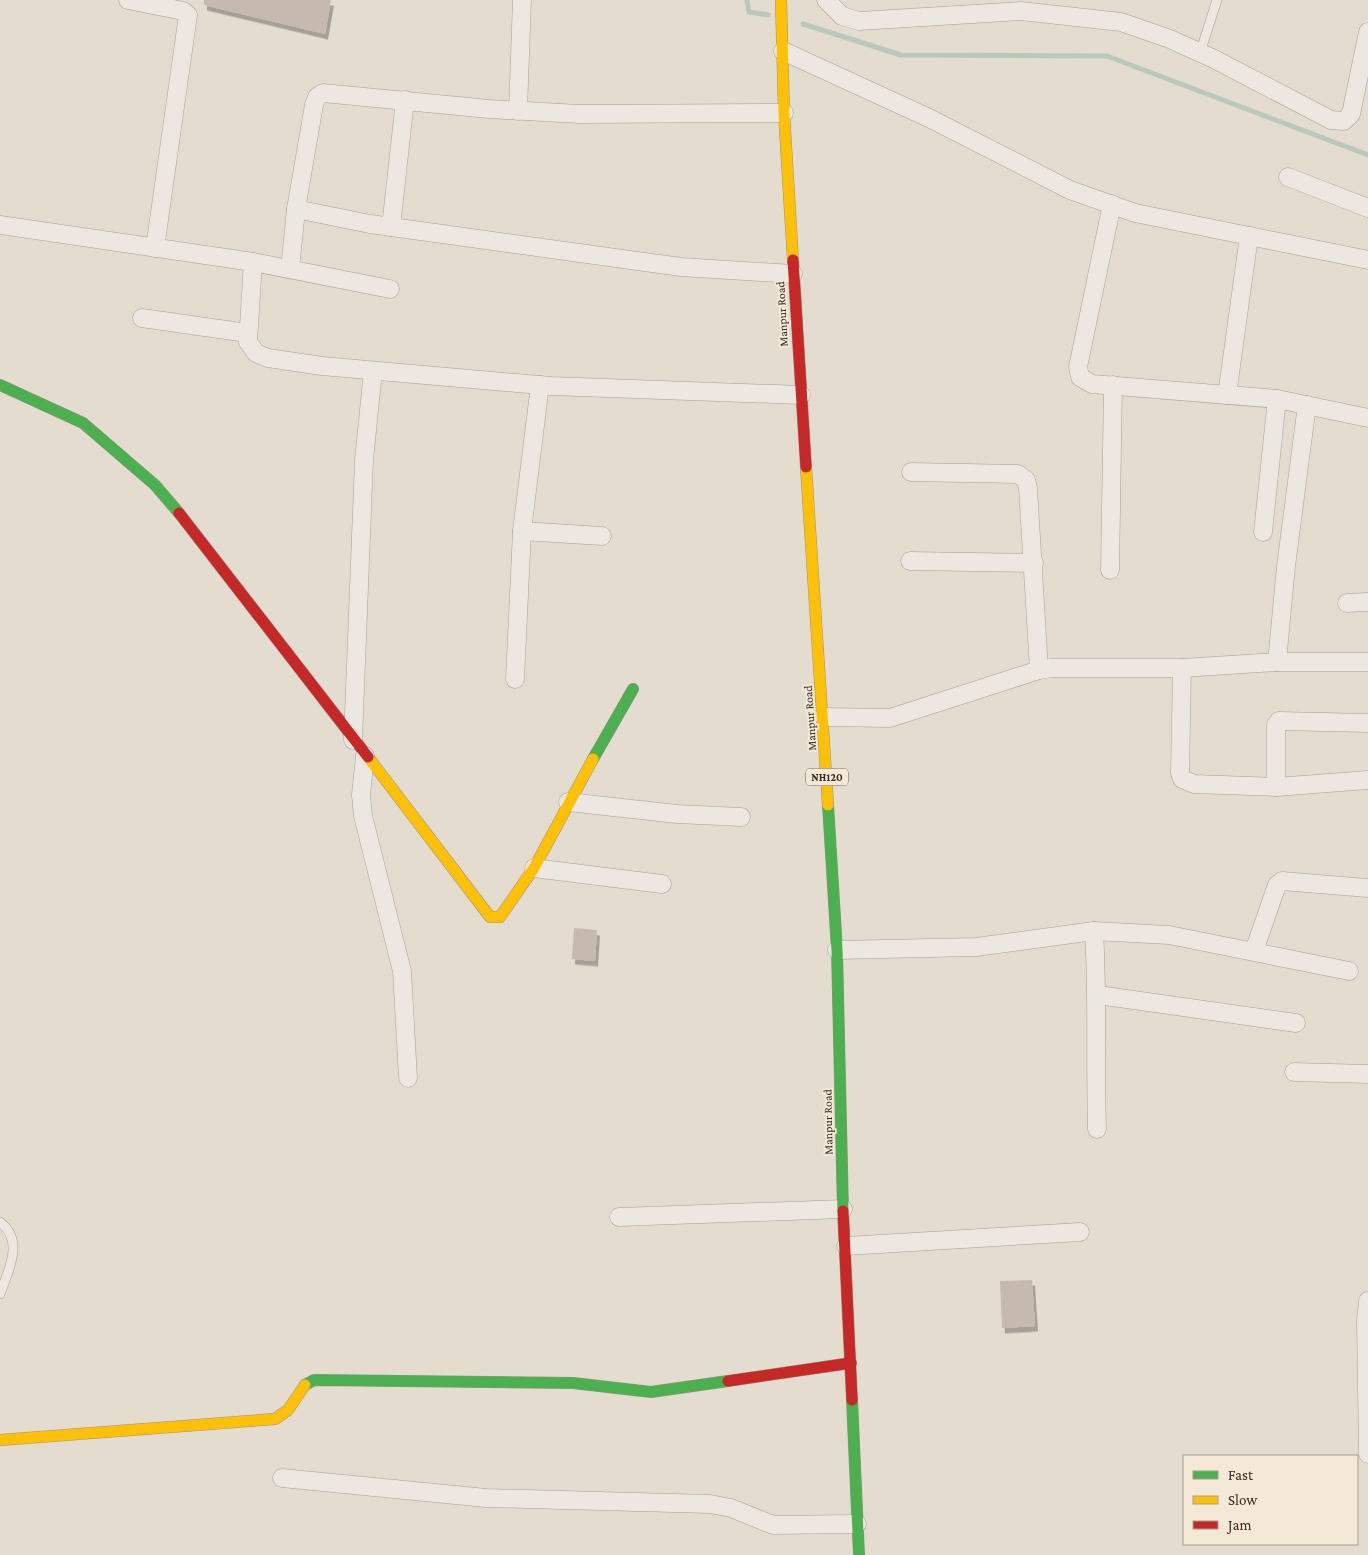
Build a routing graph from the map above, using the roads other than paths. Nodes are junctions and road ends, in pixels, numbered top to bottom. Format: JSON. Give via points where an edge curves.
{"nodes":[{"id":1,"x":128,"y":0,"type":"edge"},
{"id":2,"x":522,"y":0,"type":"edge"},
{"id":3,"x":781,"y":0,"type":"edge"},
{"id":4,"x":826,"y":0,"type":"edge"},
{"id":5,"x":1217,"y":0,"type":"edge"},
{"id":6,"x":1368,"y":32,"type":"edge"},
{"id":7,"x":783,"y":51,"type":"junction"},
{"id":8,"x":1200,"y":53,"type":"junction"},
{"id":9,"x":1365,"y":66,"type":"edge"},
{"id":10,"x":405,"y":100,"type":"junction"},
{"id":11,"x":518,"y":111,"type":"junction"},
{"id":12,"x":784,"y":113,"type":"junction"},
{"id":13,"x":1288,"y":177,"type":"dead end"},
{"id":14,"x":1112,"y":204,"type":"junction"},
{"id":15,"x":1368,"y":208,"type":"edge"},
{"id":16,"x":296,"y":209,"type":"junction"},
{"id":17,"x":0,"y":225,"type":"edge"},
{"id":18,"x":391,"y":227,"type":"junction"},
{"id":19,"x":1249,"y":236,"type":"junction"},
{"id":20,"x":155,"y":248,"type":"junction"},
{"id":21,"x":1368,"y":260,"type":"edge"},
{"id":22,"x":253,"y":262,"type":"junction"},
{"id":23,"x":290,"y":269,"type":"junction"},
{"id":24,"x":794,"y":274,"type":"junction"},
{"id":25,"x":390,"y":289,"type":"dead end"},
{"id":26,"x":142,"y":318,"type":"dead end"},
{"id":27,"x":247,"y":333,"type":"junction"},
{"id":28,"x":373,"y":371,"type":"junction"},
{"id":29,"x":0,"y":385,"type":"edge"},
{"id":30,"x":540,"y":385,"type":"junction"},
{"id":31,"x":1113,"y":386,"type":"junction"},
{"id":32,"x":800,"y":395,"type":"junction"},
{"id":33,"x":1227,"y":395,"type":"junction"},
{"id":34,"x":1276,"y":399,"type":"junction"},
{"id":35,"x":1307,"y":405,"type":"junction"},
{"id":36,"x":1368,"y":418,"type":"edge"},
{"id":37,"x":910,"y":472,"type":"dead end"},
{"id":38,"x":522,"y":531,"type":"junction"},
{"id":39,"x":1263,"y":532,"type":"dead end"},
{"id":40,"x":602,"y":536,"type":"dead end"},
{"id":41,"x":910,"y":561,"type":"dead end"},
{"id":42,"x":1034,"y":563,"type":"junction"},
{"id":43,"x":1110,"y":570,"type":"dead end"},
{"id":44,"x":1368,"y":602,"type":"edge"},
{"id":45,"x":1347,"y":603,"type":"dead end"},
{"id":46,"x":1277,"y":662,"type":"junction"},
{"id":47,"x":1368,"y":662,"type":"edge"},
{"id":48,"x":1182,"y":668,"type":"junction"},
{"id":49,"x":1039,"y":670,"type":"junction"},
{"id":50,"x":515,"y":679,"type":"dead end"},
{"id":51,"x":633,"y":689,"type":"dead end"},
{"id":52,"x":824,"y":717,"type":"junction"},
{"id":53,"x":1368,"y":723,"type":"edge"},
{"id":54,"x":352,"y":740,"type":"junction"},
{"id":55,"x":365,"y":756,"type":"junction"},
{"id":56,"x":1368,"y":780,"type":"edge"},
{"id":57,"x":1276,"y":787,"type":"junction"},
{"id":58,"x":568,"y":802,"type":"junction"},
{"id":59,"x":740,"y":817,"type":"dead end"},
{"id":60,"x":534,"y":868,"type":"junction"},
{"id":61,"x":662,"y":884,"type":"dead end"},
{"id":62,"x":1368,"y":888,"type":"edge"},
{"id":63,"x":1094,"y":931,"type":"junction"},
{"id":64,"x":837,"y":950,"type":"junction"},
{"id":65,"x":1254,"y":951,"type":"junction"},
{"id":66,"x":1349,"y":972,"type":"dead end"},
{"id":67,"x":1098,"y":995,"type":"junction"},
{"id":68,"x":1296,"y":1023,"type":"dead end"},
{"id":69,"x":1294,"y":1072,"type":"dead end"},
{"id":70,"x":1368,"y":1074,"type":"edge"},
{"id":71,"x":408,"y":1078,"type":"dead end"},
{"id":72,"x":1097,"y":1129,"type":"dead end"},
{"id":73,"x":844,"y":1209,"type":"junction"},
{"id":74,"x":619,"y":1217,"type":"dead end"},
{"id":75,"x":0,"y":1222,"type":"edge"},
{"id":76,"x":1080,"y":1232,"type":"dead end"},
{"id":77,"x":846,"y":1246,"type":"junction"},
{"id":78,"x":0,"y":1294,"type":"edge"},
{"id":79,"x":1368,"y":1301,"type":"edge"},
{"id":80,"x":851,"y":1363,"type":"junction"},
{"id":81,"x":0,"y":1440,"type":"edge"},
{"id":82,"x":1368,"y":1454,"type":"edge"},
{"id":83,"x":282,"y":1478,"type":"dead end"},
{"id":84,"x":858,"y":1524,"type":"junction"},
{"id":85,"x":859,"y":1555,"type":"edge"}],
"edges":[{"from":1,"to":20,"type":"street","via":[[183,11],[188,15]]},
{"from":2,"to":11,"type":"street"},
{"from":3,"to":7,"type":"main road","name":"Manpur Road","number":"NH120"},
{"from":4,"to":8,"type":"street","via":[[842,16],[859,21],[1021,11],[1112,21],[1170,39]]},
{"from":5,"to":8,"type":"lane"},
{"from":6,"to":9,"type":"street"},
{"from":7,"to":12,"type":"main road","name":"Manpur Road","number":"NH120"},
{"from":7,"to":14,"type":"street","via":[[929,118],[1070,190]]},
{"from":8,"to":9,"type":"street","via":[[1331,120],[1344,121],[1351,114]]},
{"from":10,"to":11,"type":"street"},
{"from":10,"to":16,"type":"street","via":[[329,92],[318,97]]},
{"from":10,"to":18,"type":"street"},
{"from":11,"to":12,"type":"street","via":[[579,114]]},
{"from":12,"to":24,"type":"main road","name":"Manpur Road","number":"NH120"},
{"from":13,"to":15,"type":"street"},
{"from":14,"to":19,"type":"street","via":[[1135,213]]},
{"from":14,"to":31,"type":"street","via":[[1078,367],[1080,377],[1086,381]]},
{"from":16,"to":18,"type":"street"},
{"from":16,"to":23,"type":"street"},
{"from":17,"to":20,"type":"street"},
{"from":18,"to":24,"type":"street","via":[[681,267]]},
{"from":19,"to":21,"type":"street"},
{"from":19,"to":33,"type":"street"},
{"from":20,"to":22,"type":"street"},
{"from":22,"to":23,"type":"street"},
{"from":22,"to":27,"type":"street"},
{"from":23,"to":25,"type":"street"},
{"from":24,"to":32,"type":"main road","name":"Manpur Road","number":"NH120"},
{"from":26,"to":27,"type":"street"},
{"from":27,"to":28,"type":"street","via":[[251,349],[268,358]]},
{"from":28,"to":30,"type":"street"},
{"from":28,"to":54,"type":"street","via":[[364,460]]},
{"from":29,"to":54,"type":"main road","via":[[83,423],[154,485],[196,533]]},
{"from":30,"to":32,"type":"street"},
{"from":30,"to":38,"type":"street"},
{"from":31,"to":33,"type":"street"},
{"from":31,"to":43,"type":"street"},
{"from":32,"to":52,"type":"main road","name":"Manpur Road","number":"NH120"},
{"from":33,"to":34,"type":"street"},
{"from":34,"to":35,"type":"street"},
{"from":34,"to":39,"type":"street"},
{"from":35,"to":36,"type":"street"},
{"from":35,"to":46,"type":"street"},
{"from":37,"to":42,"type":"street","via":[[1022,476],[1028,488]]},
{"from":38,"to":40,"type":"street"},
{"from":38,"to":50,"type":"street"},
{"from":41,"to":42,"type":"street"},
{"from":42,"to":49,"type":"street"},
{"from":44,"to":45,"type":"street"},
{"from":46,"to":47,"type":"street"},
{"from":46,"to":48,"type":"street"},
{"from":48,"to":49,"type":"street"},
{"from":48,"to":57,"type":"street","via":[[1182,778],[1194,784]]},
{"from":49,"to":52,"type":"street","via":[[890,718]]},
{"from":51,"to":58,"type":"main road"},
{"from":52,"to":64,"type":"main road","name":"Manpur Road","number":"NH120"},
{"from":53,"to":57,"type":"street","via":[[1279,721],[1276,730]]},
{"from":54,"to":55,"type":"main road"},
{"from":55,"to":60,"type":"main road","via":[[490,917],[500,917]]},
{"from":55,"to":71,"type":"street","via":[[361,795],[363,816],[402,971]]},
{"from":56,"to":57,"type":"street"},
{"from":58,"to":59,"type":"street"},
{"from":58,"to":60,"type":"main road"},
{"from":60,"to":61,"type":"street"},
{"from":62,"to":65,"type":"street","via":[[1282,881],[1277,885]]},
{"from":63,"to":64,"type":"street","via":[[976,947]]},
{"from":63,"to":65,"type":"street","via":[[1169,935]]},
{"from":63,"to":67,"type":"street"},
{"from":64,"to":73,"type":"main road","name":"Manpur Road","number":"NH120"},
{"from":65,"to":66,"type":"street"},
{"from":67,"to":68,"type":"street"},
{"from":67,"to":72,"type":"street","via":[[1095,1039]]},
{"from":69,"to":70,"type":"street"},
{"from":73,"to":74,"type":"street"},
{"from":73,"to":77,"type":"main road","name":"Manpur Road","number":"NH120"},
{"from":75,"to":78,"type":"lane","via":[[14,1244],[13,1257]]},
{"from":76,"to":77,"type":"street"},
{"from":77,"to":80,"type":"main road","name":"Manpur Road","number":"NH120"},
{"from":79,"to":82,"type":"street"},
{"from":80,"to":81,"type":"main road","via":[[651,1392],[573,1383],[314,1380],[300,1390],[285,1415],[275,1419]]},
{"from":80,"to":84,"type":"main road","name":"Manpur Road","number":"NH120"},
{"from":83,"to":84,"type":"street","via":[[486,1498],[710,1504],[731,1508],[773,1525]]},
{"from":84,"to":85,"type":"main road","name":"Manpur Road","number":"NH120"}]}
